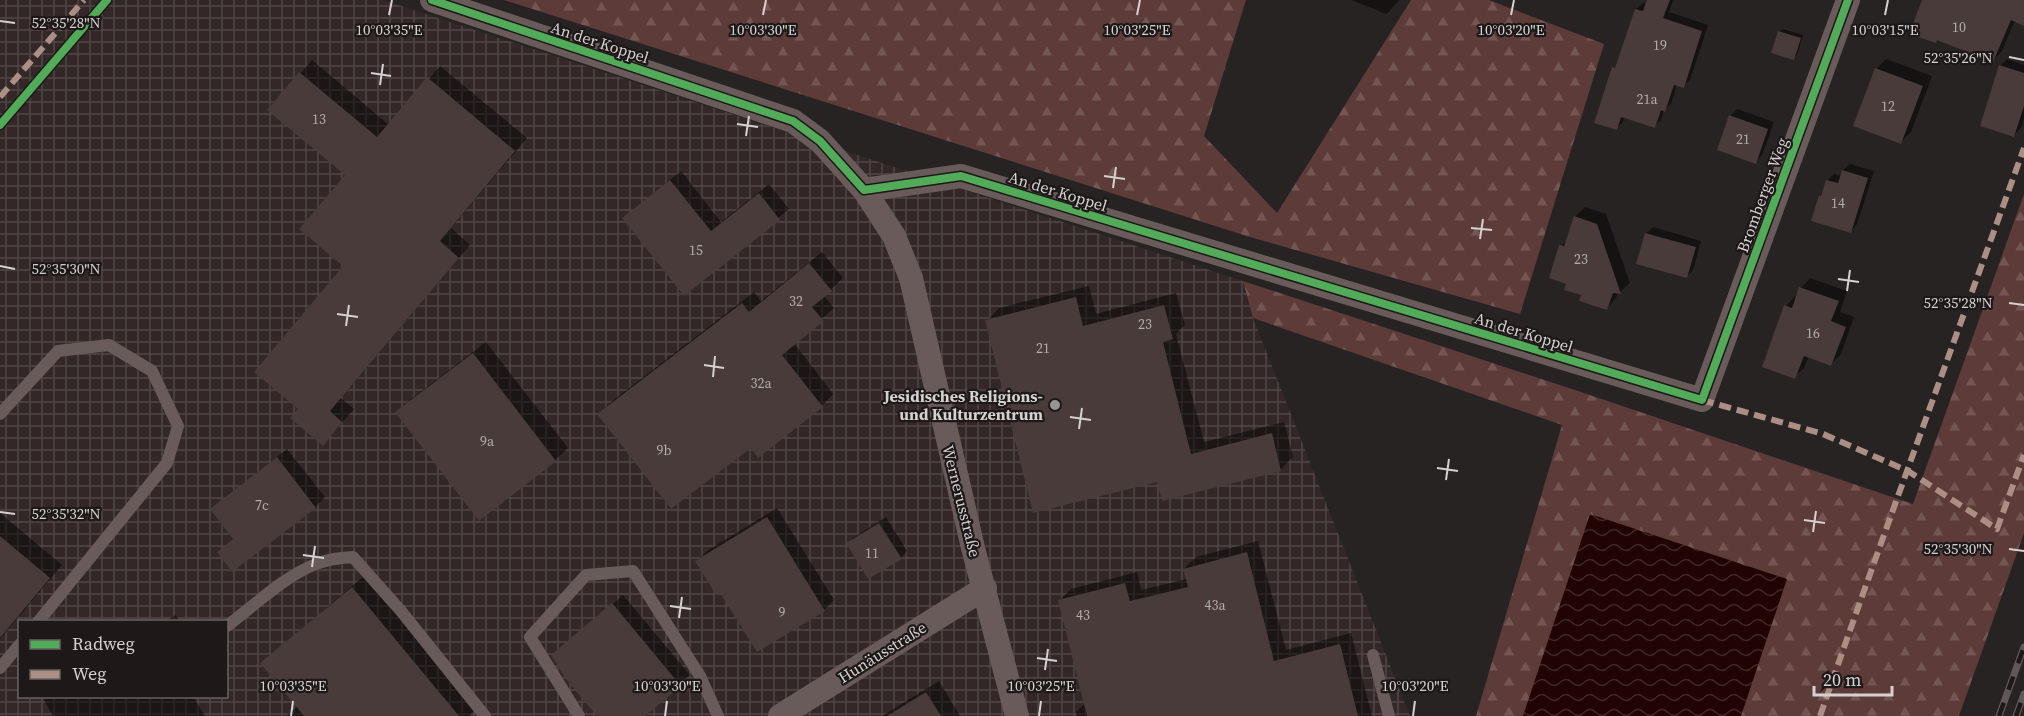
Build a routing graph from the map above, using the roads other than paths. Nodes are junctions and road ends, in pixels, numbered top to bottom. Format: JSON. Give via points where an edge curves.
{"nodes":[{"id":1,"x":432,"y":0,"type":"edge"},
{"id":2,"x":1848,"y":0,"type":"edge"},
{"id":3,"x":864,"y":190,"type":"junction"},
{"id":4,"x":1702,"y":400,"type":"joint"},
{"id":5,"x":0,"y":414,"type":"edge"},
{"id":6,"x":985,"y":588,"type":"junction"},
{"id":7,"x":39,"y":620,"type":"edge"},
{"id":8,"x":228,"y":625,"type":"edge"},
{"id":9,"x":18,"y":646,"type":"edge"},
{"id":10,"x":1373,"y":655,"type":"dead end"},
{"id":11,"x":0,"y":668,"type":"edge"},
{"id":12,"x":485,"y":716,"type":"edge"},
{"id":13,"x":579,"y":716,"type":"edge"},
{"id":14,"x":718,"y":716,"type":"edge"},
{"id":15,"x":780,"y":716,"type":"edge"},
{"id":16,"x":1017,"y":716,"type":"edge"},
{"id":17,"x":1389,"y":716,"type":"edge"}],
"edges":[{"from":1,"to":3,"type":"street","name":"An der Koppel","via":[[793,121],[820,141]]},
{"from":2,"to":4,"type":"street","name":"Bromberger Weg"},
{"from":3,"to":4,"type":"street","name":"An der Koppel","via":[[961,176]]},
{"from":3,"to":6,"type":"street","name":"Wernerusstraße","via":[[894,236],[911,278]]},
{"from":5,"to":7,"type":"lane","via":[[58,351],[109,345],[152,371],[178,426],[167,463]]},
{"from":6,"to":15,"type":"street","name":"Hunäusstraße"},
{"from":6,"to":16,"type":"street","name":"Wernerusstraße"},
{"from":8,"to":12,"type":"lane","via":[[295,574],[316,563],[353,557]]},
{"from":9,"to":11,"type":"lane"},
{"from":10,"to":17,"type":"lane"},
{"from":13,"to":14,"type":"lane","via":[[530,637],[586,575],[633,571],[700,676]]}]}
